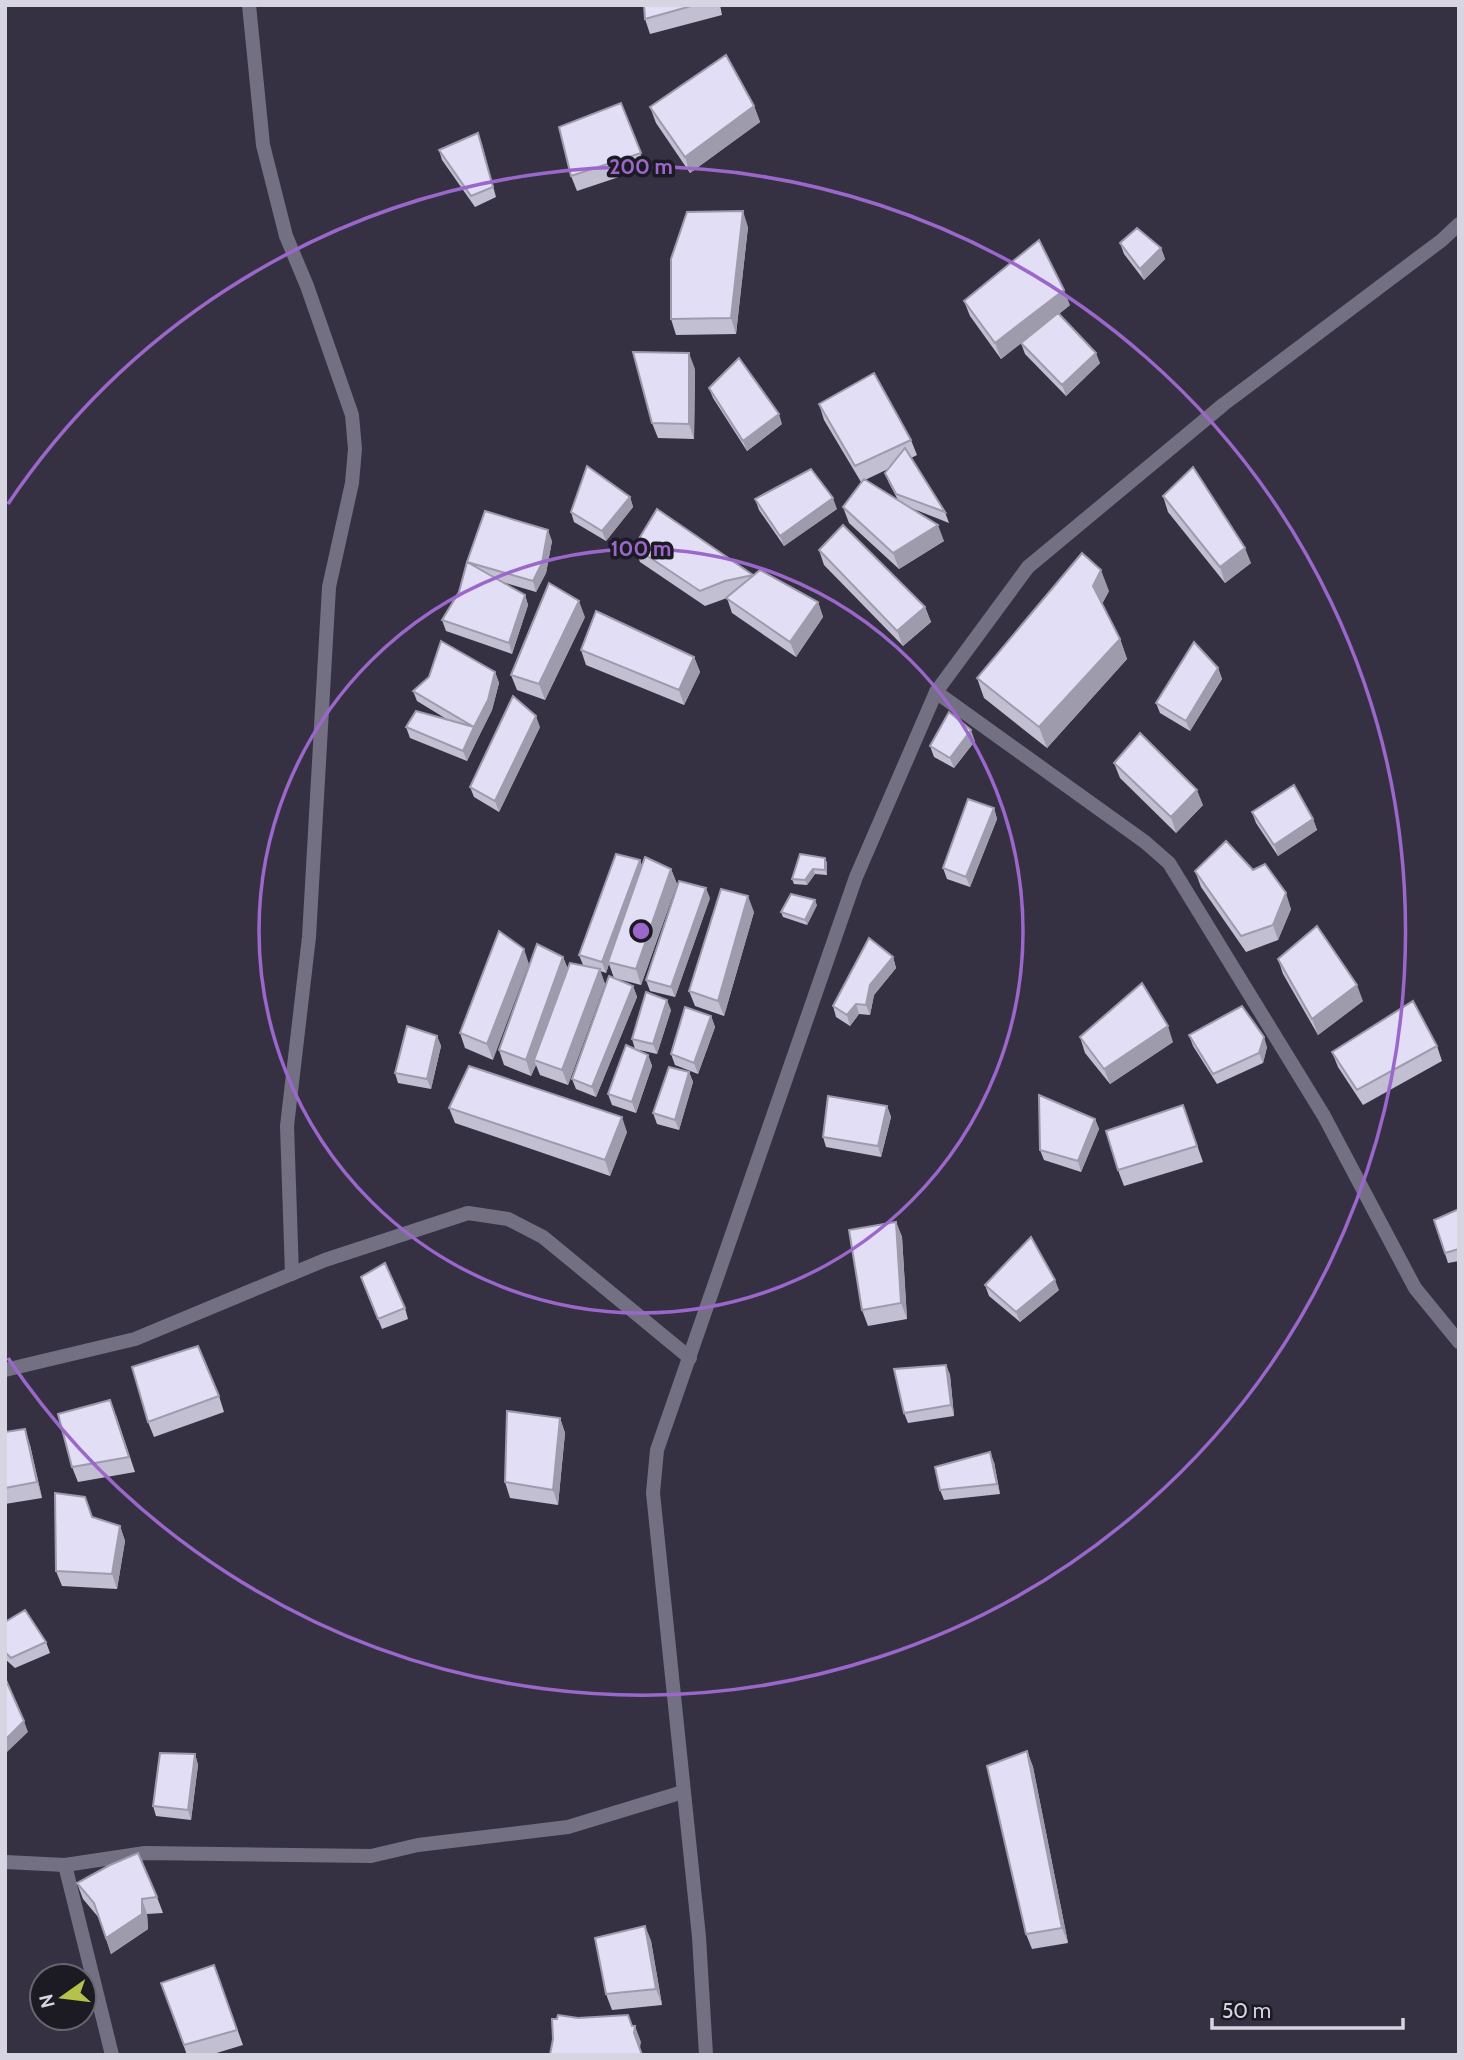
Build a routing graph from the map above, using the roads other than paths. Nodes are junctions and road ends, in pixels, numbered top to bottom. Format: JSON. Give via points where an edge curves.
{"nodes":[{"id":1,"x":249,"y":5,"type":"edge"},
{"id":2,"x":1459,"y":224,"type":"edge"},
{"id":3,"x":936,"y":692,"type":"junction"},
{"id":4,"x":292,"y":1274,"type":"junction"},
{"id":5,"x":1459,"y":1342,"type":"edge"},
{"id":6,"x":690,"y":1358,"type":"junction"},
{"id":7,"x":5,"y":1370,"type":"edge"},
{"id":8,"x":683,"y":1792,"type":"junction"},
{"id":9,"x":5,"y":1862,"type":"edge"},
{"id":10,"x":65,"y":1865,"type":"junction"},
{"id":11,"x":112,"y":2055,"type":"edge"},
{"id":12,"x":706,"y":2055,"type":"edge"}],
"edges":[{"from":1,"to":4,"type":"street","via":[[263,145],[286,236],[352,415],[355,449],[329,587],[309,937],[287,1126]]},
{"from":2,"to":3,"type":"street","via":[[1224,404],[1028,567]]},
{"from":3,"to":5,"type":"street","via":[[1169,863],[1324,1116],[1415,1288]]},
{"from":3,"to":6,"type":"street","via":[[856,877]]},
{"from":4,"to":6,"type":"street","via":[[468,1213],[508,1219],[543,1237]]},
{"from":4,"to":7,"type":"street","via":[[135,1339]]},
{"from":6,"to":8,"type":"street","via":[[657,1450],[653,1493]]},
{"from":8,"to":10,"type":"street","via":[[568,1827],[418,1845],[371,1856],[145,1853]]},
{"from":8,"to":12,"type":"street"},
{"from":9,"to":10,"type":"street"},
{"from":10,"to":11,"type":"street"}]}
